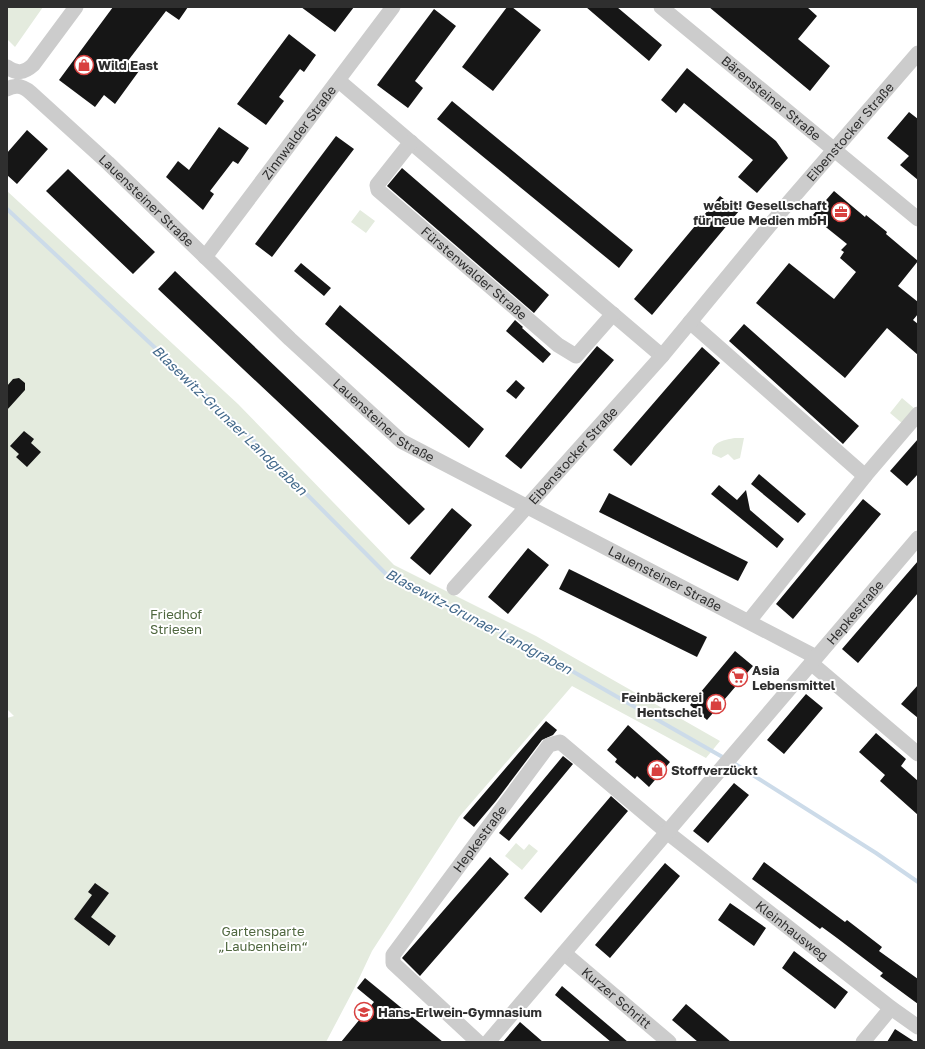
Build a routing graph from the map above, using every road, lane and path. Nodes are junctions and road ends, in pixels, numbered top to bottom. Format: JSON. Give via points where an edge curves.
{"nodes":[{"id":1,"x":76,"y":7,"type":"edge"},
{"id":2,"x":393,"y":7,"type":"edge"},
{"id":3,"x":661,"y":7,"type":"edge"},
{"id":4,"x":918,"y":53,"type":"edge"},
{"id":5,"x":14,"y":79,"type":"edge"},
{"id":6,"x":339,"y":81,"type":"junction"},
{"id":7,"x":411,"y":142,"type":"junction"},
{"id":8,"x":834,"y":149,"type":"junction"},
{"id":9,"x":918,"y":219,"type":"edge"},
{"id":10,"x":205,"y":257,"type":"junction"},
{"id":11,"x":613,"y":314,"type":"junction"},
{"id":12,"x":690,"y":322,"type":"junction"},
{"id":13,"x":662,"y":356,"type":"junction"},
{"id":14,"x":918,"y":414,"type":"edge"},
{"id":15,"x":865,"y":476,"type":"junction"},
{"id":16,"x":527,"y":507,"type":"junction"},
{"id":17,"x":918,"y":538,"type":"edge"},
{"id":18,"x":454,"y":588,"type":"dead end"},
{"id":19,"x":749,"y":621,"type":"junction"},
{"id":20,"x":814,"y":660,"type":"junction"},
{"id":21,"x":918,"y":754,"type":"edge"},
{"id":22,"x":668,"y":833,"type":"junction"},
{"id":23,"x":564,"y":953,"type":"junction"},
{"id":24,"x":891,"y":1008,"type":"junction"},
{"id":25,"x":918,"y":1027,"type":"edge"},
{"id":26,"x":478,"y":1042,"type":"edge"},
{"id":27,"x":488,"y":1042,"type":"edge"},
{"id":28,"x":670,"y":1042,"type":"edge"},
{"id":29,"x":863,"y":1042,"type":"edge"}],
"edges":[{"from":1,"to":5,"type":"street","via":[[33,65]]},
{"from":2,"to":6,"type":"street","name":"Zinnwalder Straße"},
{"from":3,"to":8,"type":"street","name":"Bärensteiner Straße"},
{"from":4,"to":8,"type":"street","name":"Eibenstocker Straße"},
{"from":5,"to":10,"type":"street","name":"Lauensteiner Straße"},
{"from":6,"to":7,"type":"street"},
{"from":6,"to":10,"type":"street","name":"Zinnwalder Straße"},
{"from":7,"to":11,"type":"street"},
{"from":7,"to":11,"type":"street","name":"Fürstenwalder Straße","via":[[377,185],[378,190],[558,345],[576,356]]},
{"from":8,"to":9,"type":"street","name":"Bärensteiner Straße"},
{"from":8,"to":12,"type":"street","name":"Eibenstocker Straße"},
{"from":10,"to":16,"type":"street","name":"Lauensteiner Straße","via":[[401,441]]},
{"from":11,"to":13,"type":"street"},
{"from":12,"to":13,"type":"street","name":"Eibenstocker Straße"},
{"from":12,"to":15,"type":"street"},
{"from":13,"to":16,"type":"street","name":"Eibenstocker Straße"},
{"from":14,"to":15,"type":"street"},
{"from":15,"to":19,"type":"street"},
{"from":16,"to":18,"type":"street","name":"Eibenstocker Straße"},
{"from":16,"to":19,"type":"street","name":"Lauensteiner Straße"},
{"from":17,"to":20,"type":"street","name":"Hepkestraße"},
{"from":19,"to":20,"type":"street","name":"Lauensteiner Straße"},
{"from":20,"to":21,"type":"street","name":"Lauensteiner Straße"},
{"from":20,"to":22,"type":"street","name":"Hepkestraße"},
{"from":22,"to":23,"type":"street","name":"Hepkestraße"},
{"from":22,"to":24,"type":"street","name":"Kleinhausweg"},
{"from":22,"to":26,"type":"street","name":"Hepkestraße","via":[[560,742],[549,745],[393,955],[393,963]]},
{"from":23,"to":27,"type":"street","name":"Hepkestraße"},
{"from":23,"to":28,"type":"street","name":"Kurzer Schritt"},
{"from":24,"to":25,"type":"street","name":"Kleinhausweg"},
{"from":24,"to":29,"type":"street"}]}
